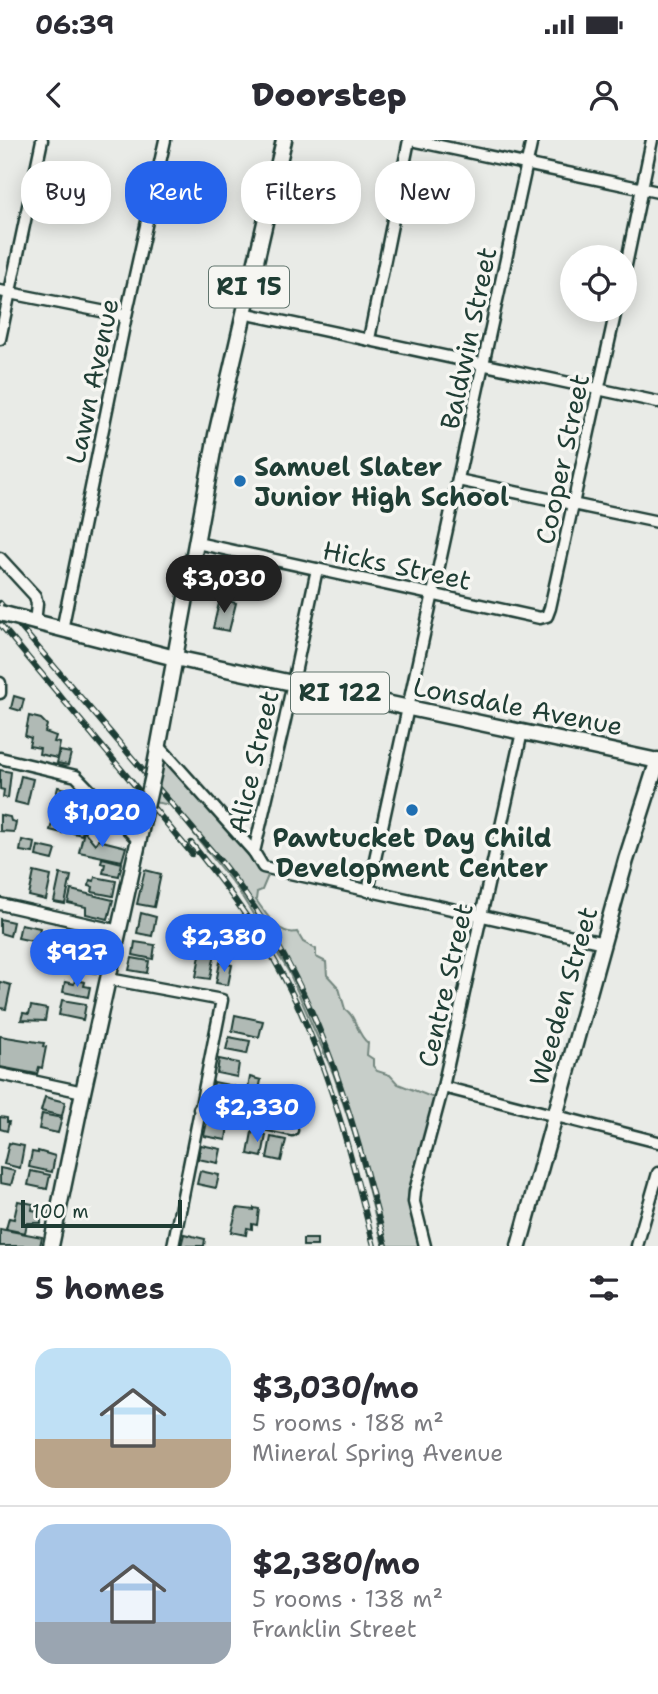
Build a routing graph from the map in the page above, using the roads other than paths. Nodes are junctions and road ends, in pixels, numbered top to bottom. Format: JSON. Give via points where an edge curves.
{"nodes":[{"id":1,"x":42,"y":140,"type":"edge"},
{"id":2,"x":165,"y":140,"type":"edge"},
{"id":3,"x":284,"y":140,"type":"edge"},
{"id":4,"x":410,"y":140,"type":"edge"},
{"id":5,"x":532,"y":140,"type":"edge"},
{"id":6,"x":652,"y":140,"type":"edge"},
{"id":7,"x":527,"y":166,"type":"junction"},
{"id":8,"x":642,"y":189,"type":"junction"},
{"id":9,"x":658,"y":192,"type":"edge"},
{"id":10,"x":630,"y":245,"type":"edge"},
{"id":11,"x":5,"y":292,"type":"edge"},
{"id":12,"x":243,"y":313,"type":"junction"},
{"id":13,"x":126,"y":316,"type":"junction"},
{"id":14,"x":613,"y":322,"type":"edge"},
{"id":15,"x":369,"y":338,"type":"junction"},
{"id":16,"x":0,"y":339,"type":"edge"},
{"id":17,"x":484,"y":364,"type":"junction"},
{"id":18,"x":599,"y":389,"type":"junction"},
{"id":19,"x":658,"y":402,"type":"edge"},
{"id":20,"x":458,"y":480,"type":"junction"},
{"id":21,"x":573,"y":504,"type":"junction"},
{"id":22,"x":658,"y":522,"type":"edge"},
{"id":23,"x":197,"y":543,"type":"junction"},
{"id":24,"x":0,"y":558,"type":"edge"},
{"id":25,"x":317,"y":569,"type":"junction"},
{"id":26,"x":434,"y":593,"type":"junction"},
{"id":27,"x":0,"y":613,"type":"edge"},
{"id":28,"x":547,"y":616,"type":"joint"},
{"id":29,"x":29,"y":621,"type":"junction"},
{"id":30,"x":62,"y":630,"type":"junction"},
{"id":31,"x":174,"y":658,"type":"junction"},
{"id":32,"x":0,"y":683,"type":"edge"},
{"id":33,"x":293,"y":683,"type":"junction"},
{"id":34,"x":0,"y":693,"type":"edge"},
{"id":35,"x":408,"y":709,"type":"junction"},
{"id":36,"x":522,"y":732,"type":"junction"},
{"id":37,"x":159,"y":746,"type":"junction"},
{"id":38,"x":0,"y":758,"type":"edge"},
{"id":39,"x":658,"y":760,"type":"edge"},
{"id":40,"x":139,"y":841,"type":"junction"},
{"id":41,"x":254,"y":852,"type":"junction"},
{"id":42,"x":368,"y":891,"type":"junction"},
{"id":43,"x":0,"y":904,"type":"edge"},
{"id":44,"x":482,"y":917,"type":"junction"},
{"id":45,"x":120,"y":931,"type":"junction"},
{"id":46,"x":604,"y":943,"type":"junction"},
{"id":47,"x":109,"y":979,"type":"junction"},
{"id":48,"x":0,"y":1074,"type":"edge"},
{"id":49,"x":443,"y":1087,"type":"junction"},
{"id":50,"x":83,"y":1092,"type":"junction"},
{"id":51,"x":200,"y":1109,"type":"junction"},
{"id":52,"x":556,"y":1115,"type":"junction"},
{"id":53,"x":292,"y":1130,"type":"dead end"},
{"id":54,"x":658,"y":1142,"type":"edge"},
{"id":55,"x":658,"y":1173,"type":"edge"},
{"id":56,"x":51,"y":1246,"type":"edge"},
{"id":57,"x":173,"y":1246,"type":"edge"},
{"id":58,"x":425,"y":1246,"type":"edge"},
{"id":59,"x":519,"y":1246,"type":"edge"},
{"id":60,"x":637,"y":1246,"type":"edge"}],
"edges":[{"from":1,"to":11,"type":"street"},
{"from":2,"to":13,"type":"street","name":"Lawn Avenue"},
{"from":3,"to":12,"type":"main road","number":"RI 15"},
{"from":4,"to":7,"type":"street"},
{"from":4,"to":15,"type":"street"},
{"from":5,"to":7,"type":"street","name":"Baldwin Street"},
{"from":6,"to":8,"type":"street"},
{"from":7,"to":8,"type":"street"},
{"from":7,"to":17,"type":"street","name":"Baldwin Street"},
{"from":8,"to":9,"type":"street"},
{"from":8,"to":10,"type":"street"},
{"from":11,"to":13,"type":"street"},
{"from":11,"to":16,"type":"street"},
{"from":12,"to":15,"type":"street"},
{"from":12,"to":23,"type":"main road","number":"RI 15"},
{"from":13,"to":30,"type":"street","name":"Lawn Avenue"},
{"from":14,"to":18,"type":"street","name":"Cooper Street"},
{"from":15,"to":17,"type":"street"},
{"from":17,"to":18,"type":"street"},
{"from":17,"to":20,"type":"street","name":"Baldwin Street"},
{"from":18,"to":19,"type":"street"},
{"from":18,"to":21,"type":"street","name":"Cooper Street"},
{"from":20,"to":21,"type":"street"},
{"from":20,"to":26,"type":"street","name":"Baldwin Street"},
{"from":21,"to":22,"type":"street"},
{"from":21,"to":28,"type":"street","name":"Cooper Street"},
{"from":23,"to":25,"type":"street","name":"Hicks Street"},
{"from":23,"to":31,"type":"main road","number":"RI 15"},
{"from":24,"to":29,"type":"street","via":[[34,596],[37,604]]},
{"from":25,"to":26,"type":"street","name":"Hicks Street"},
{"from":25,"to":33,"type":"street","name":"Alice Street"},
{"from":26,"to":28,"type":"street","name":"Hicks Street"},
{"from":26,"to":35,"type":"street","name":"Baldwin Street"},
{"from":27,"to":29,"type":"main road","name":"Lonsdale Avenue","number":"RI 122","bridge":true},
{"from":29,"to":30,"type":"main road","name":"Lonsdale Avenue","number":"RI 122"},
{"from":30,"to":31,"type":"main road","name":"Lonsdale Avenue","number":"RI 122"},
{"from":31,"to":33,"type":"main road","name":"Lonsdale Avenue","number":"RI 122"},
{"from":31,"to":37,"type":"main road","number":"RI 15"},
{"from":32,"to":34,"type":"street"},
{"from":33,"to":35,"type":"main road","name":"Lonsdale Avenue","number":"RI 122"},
{"from":33,"to":41,"type":"street","name":"Alice Street"},
{"from":35,"to":36,"type":"main road","name":"Lonsdale Avenue","number":"RI 122"},
{"from":35,"to":42,"type":"street","name":"Baldwin Street"},
{"from":36,"to":39,"type":"main road","name":"Lonsdale Avenue","number":"RI 122"},
{"from":36,"to":44,"type":"street","name":"Centre Street"},
{"from":37,"to":40,"type":"main road","number":"RI 15","bridge":true},
{"from":37,"to":41,"type":"street"},
{"from":38,"to":40,"type":"street","via":[[76,776]]},
{"from":39,"to":46,"type":"main road","name":"Weeden Street"},
{"from":40,"to":45,"type":"main road","number":"RI 15"},
{"from":41,"to":42,"type":"street","via":[[263,867]]},
{"from":42,"to":44,"type":"street"},
{"from":43,"to":45,"type":"street"},
{"from":44,"to":46,"type":"street"},
{"from":44,"to":49,"type":"street","name":"Centre Street"},
{"from":45,"to":47,"type":"main road","number":"RI 15"},
{"from":46,"to":52,"type":"main road","name":"Weeden Street"},
{"from":47,"to":50,"type":"main road","number":"RI 15"},
{"from":47,"to":51,"type":"street","via":[[222,1000]]},
{"from":48,"to":50,"type":"street"},
{"from":49,"to":52,"type":"street"},
{"from":49,"to":58,"type":"street","name":"Centre Street","via":[[415,1191]]},
{"from":50,"to":56,"type":"main road","number":"RI 15"},
{"from":51,"to":53,"type":"street"},
{"from":51,"to":57,"type":"street"},
{"from":52,"to":54,"type":"street"},
{"from":52,"to":59,"type":"main road","name":"Weeden Street"},
{"from":55,"to":60,"type":"street"}]}
